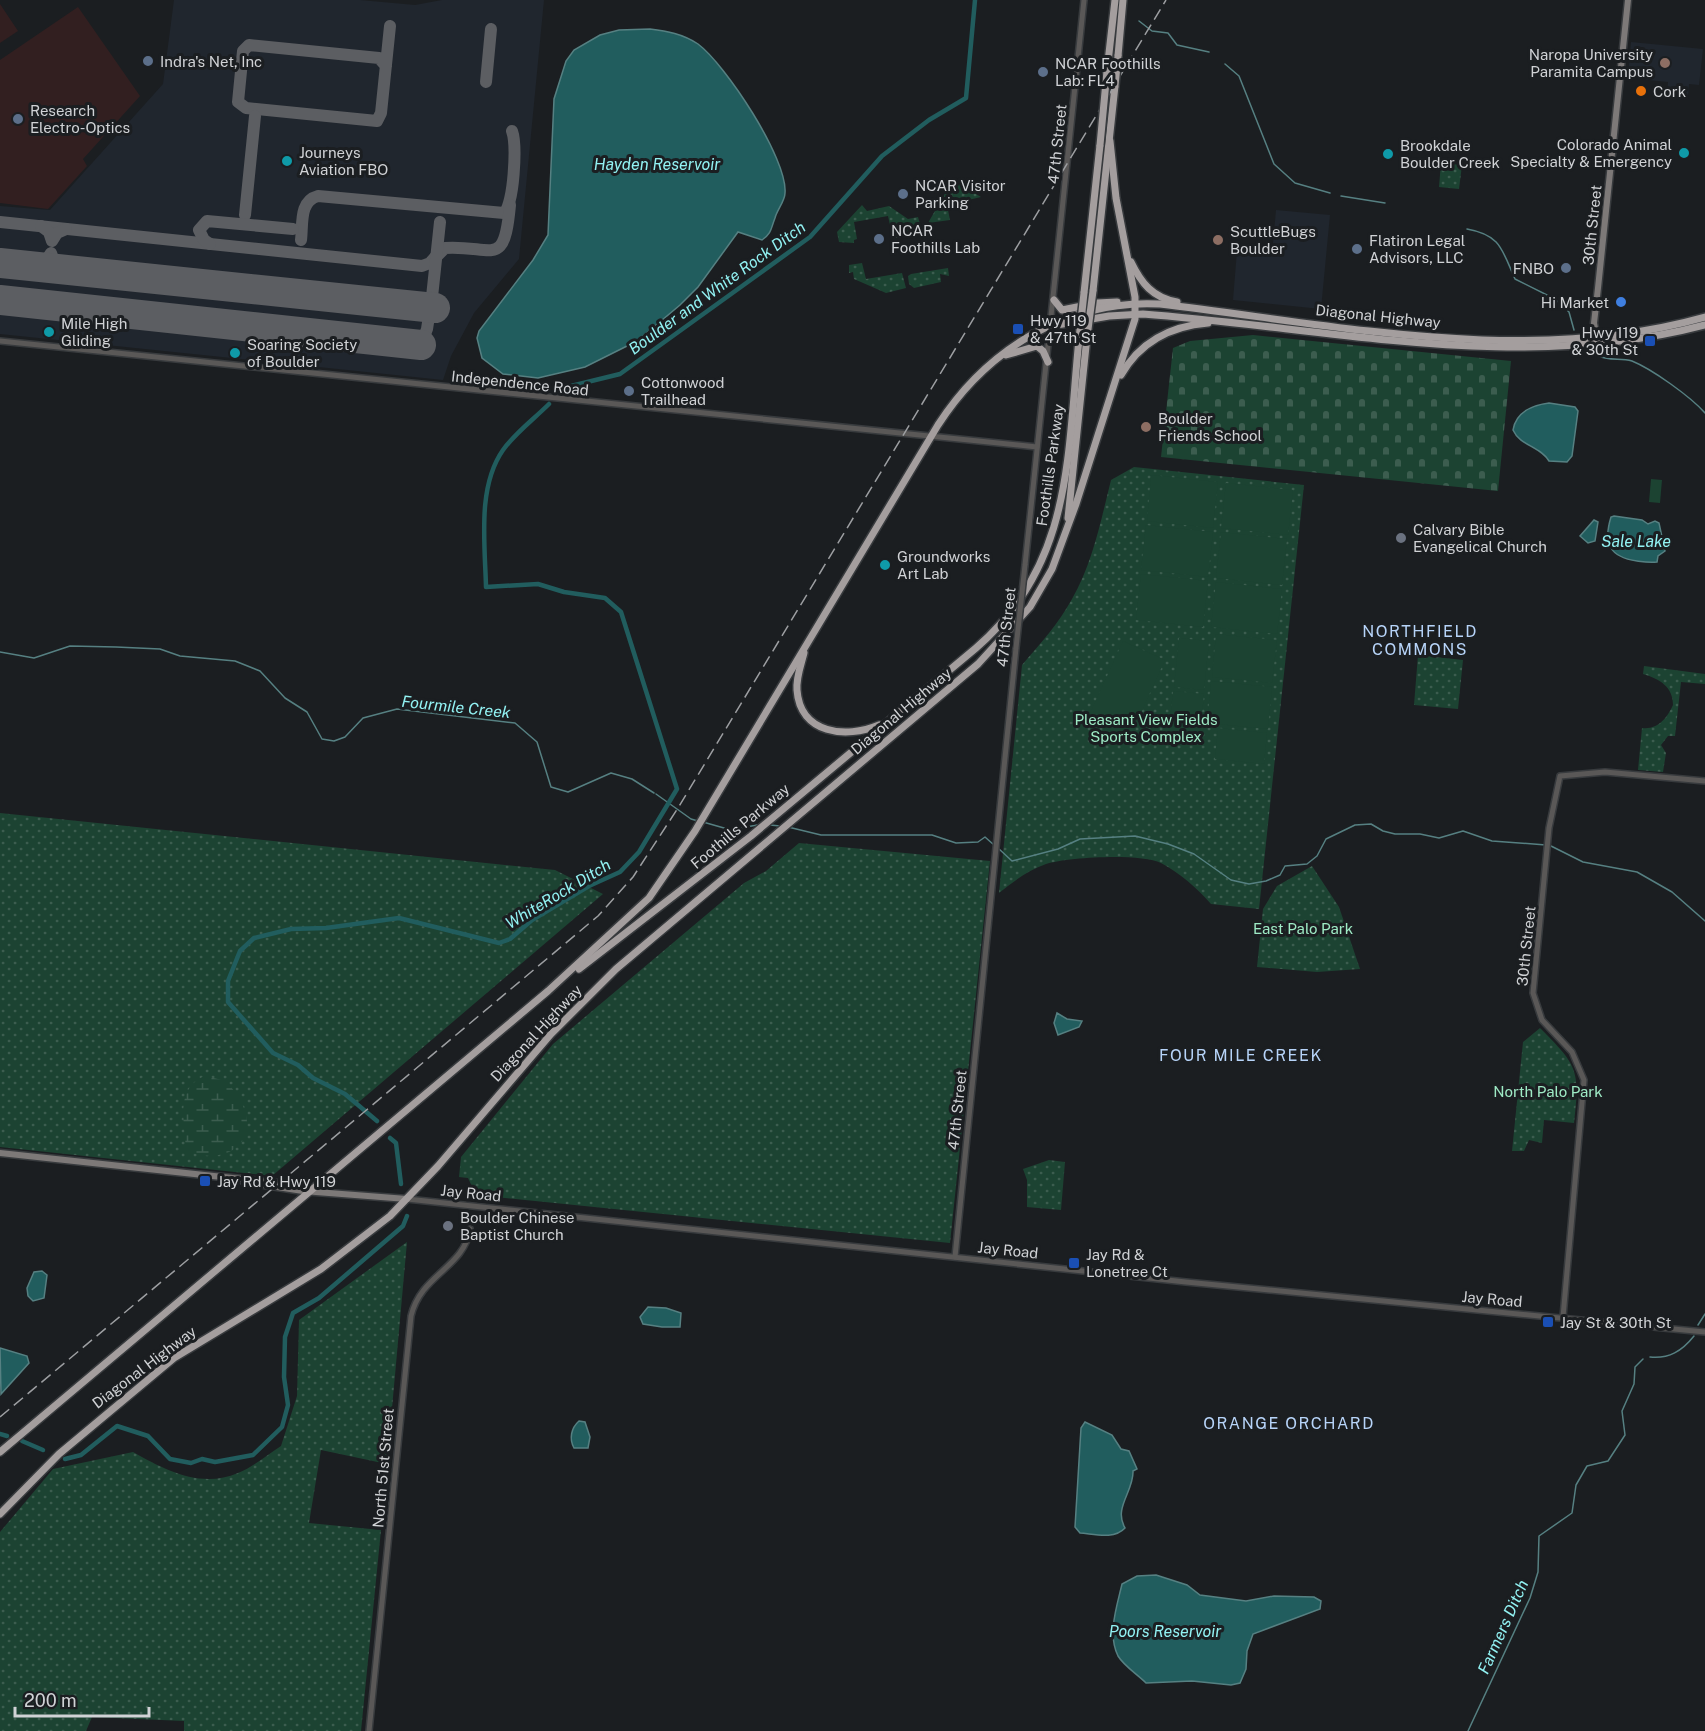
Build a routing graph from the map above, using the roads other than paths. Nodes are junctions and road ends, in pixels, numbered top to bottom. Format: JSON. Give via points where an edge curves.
{"nodes":[{"id":1,"x":1084,"y":0,"type":"edge"},
{"id":2,"x":1115,"y":0,"type":"edge"},
{"id":3,"x":1123,"y":0,"type":"edge"},
{"id":4,"x":1628,"y":0,"type":"edge"},
{"id":5,"x":1110,"y":141,"type":"junction"},
{"id":6,"x":1127,"y":252,"type":"junction"},
{"id":7,"x":1054,"y":300,"type":"junction"},
{"id":8,"x":1136,"y":303,"type":"junction"},
{"id":9,"x":1126,"y":304,"type":"junction"},
{"id":10,"x":1136,"y":314,"type":"junction"},
{"id":11,"x":1238,"y":315,"type":"junction"},
{"id":12,"x":1705,"y":317,"type":"edge"},
{"id":13,"x":1223,"y":322,"type":"junction"},
{"id":14,"x":1051,"y":326,"type":"junction"},
{"id":15,"x":1705,"y":326,"type":"edge"},
{"id":16,"x":1597,"y":340,"type":"junction"},
{"id":17,"x":0,"y":341,"type":"edge"},
{"id":18,"x":1468,"y":343,"type":"junction"},
{"id":19,"x":1000,"y":355,"type":"junction"},
{"id":20,"x":1048,"y":362,"type":"junction"},
{"id":21,"x":1116,"y":382,"type":"junction"},
{"id":22,"x":931,"y":437,"type":"junction"},
{"id":23,"x":1037,"y":447,"type":"junction"},
{"id":24,"x":1063,"y":541,"type":"junction"},
{"id":25,"x":806,"y":646,"type":"junction"},
{"id":26,"x":886,"y":721,"type":"junction"},
{"id":27,"x":1705,"y":782,"type":"edge"},
{"id":28,"x":548,"y":992,"type":"junction"},
{"id":29,"x":0,"y":1153,"type":"edge"},
{"id":30,"x":310,"y":1190,"type":"junction"},
{"id":31,"x":407,"y":1199,"type":"junction"},
{"id":32,"x":470,"y":1229,"type":"dead end"},
{"id":33,"x":955,"y":1257,"type":"junction"},
{"id":34,"x":1563,"y":1317,"type":"junction"},
{"id":35,"x":1705,"y":1332,"type":"edge"},
{"id":36,"x":0,"y":1452,"type":"edge"},
{"id":37,"x":0,"y":1514,"type":"edge"},
{"id":38,"x":369,"y":1731,"type":"edge"}],
"edges":[{"from":1,"to":7,"type":"street","name":"47th Street"},
{"from":2,"to":26,"type":"highway","name":"Foothills Parkway","bridge":true,"via":[[1062,494],[1052,540],[1023,598],[1000,627]]},
{"from":3,"to":5,"type":"highway","name":"Foothills Parkway","bridge":true},
{"from":4,"to":16,"type":"main road","name":"30th Street","via":[[1594,323]]},
{"from":5,"to":6,"type":"highway"},
{"from":5,"to":24,"type":"highway","name":"Foothills Parkway","bridge":true},
{"from":6,"to":8,"type":"highway"},
{"from":6,"to":11,"type":"highway","via":[[1139,279],[1156,295]]},
{"from":7,"to":9,"type":"highway","via":[[1062,310],[1108,301]]},
{"from":7,"to":14,"type":"street","name":"47th Street"},
{"from":8,"to":9,"type":"highway","name":"Diagonal Highway"},
{"from":8,"to":10,"type":"highway"},
{"from":8,"to":11,"type":"highway","name":"Diagonal Highway"},
{"from":9,"to":14,"type":"highway","name":"Diagonal Highway","via":[[1076,313]]},
{"from":10,"to":13,"type":"highway","name":"Diagonal Highway"},
{"from":10,"to":14,"type":"highway","name":"Diagonal Highway"},
{"from":10,"to":21,"type":"highway"},
{"from":11,"to":18,"type":"highway","name":"Diagonal Highway"},
{"from":12,"to":16,"type":"highway","name":"Diagonal Highway"},
{"from":13,"to":18,"type":"highway","name":"Diagonal Highway"},
{"from":13,"to":21,"type":"highway","via":[[1184,326],[1157,337],[1133,357]]},
{"from":14,"to":19,"type":"highway","name":"Diagonal Highway"},
{"from":14,"to":20,"type":"street","name":"47th Street"},
{"from":15,"to":16,"type":"highway","name":"Diagonal Highway","via":[[1636,340]]},
{"from":16,"to":18,"type":"highway","name":"Diagonal Highway","via":[[1542,348]]},
{"from":17,"to":22,"type":"street","name":"Independence Road"},
{"from":19,"to":20,"type":"highway","via":[[1037,346]]},
{"from":19,"to":22,"type":"highway","name":"Diagonal Highway","via":[[960,394]]},
{"from":20,"to":23,"type":"street","name":"47th Street"},
{"from":21,"to":24,"type":"highway"},
{"from":22,"to":23,"type":"street","name":"Independence Road"},
{"from":22,"to":25,"type":"highway","name":"Diagonal Highway"},
{"from":23,"to":33,"type":"street","name":"47th Street","bridge":true},
{"from":24,"to":31,"type":"highway","name":"Diagonal Highway","via":[[1038,595],[1008,635],[644,945],[582,1003],[535,1051]]},
{"from":25,"to":26,"type":"highway","via":[[797,692],[811,721],[844,734]]},
{"from":25,"to":28,"type":"highway","name":"Diagonal Highway","via":[[663,880],[639,908]]},
{"from":26,"to":28,"type":"highway","name":"Foothills Parkway","via":[[751,836]]},
{"from":27,"to":34,"type":"street","name":"30th Street","via":[[1605,772],[1560,776],[1548,841],[1534,1001],[1542,1020],[1578,1060],[1584,1080]]},
{"from":28,"to":30,"type":"highway","name":"Diagonal Highway"},
{"from":29,"to":30,"type":"main road","name":"Jay Road"},
{"from":30,"to":31,"type":"main road","name":"Jay Road"},
{"from":30,"to":36,"type":"highway","name":"Diagonal Highway"},
{"from":31,"to":33,"type":"street","name":"Jay Road"},
{"from":31,"to":37,"type":"highway","name":"Diagonal Highway","via":[[370,1233],[321,1269],[225,1325],[155,1372],[59,1454]]},
{"from":32,"to":38,"type":"street","name":"North 51st Street","via":[[463,1251],[421,1290],[411,1316]]},
{"from":33,"to":34,"type":"street","name":"Jay Road"},
{"from":34,"to":35,"type":"street","name":"Jay Road"}]}
